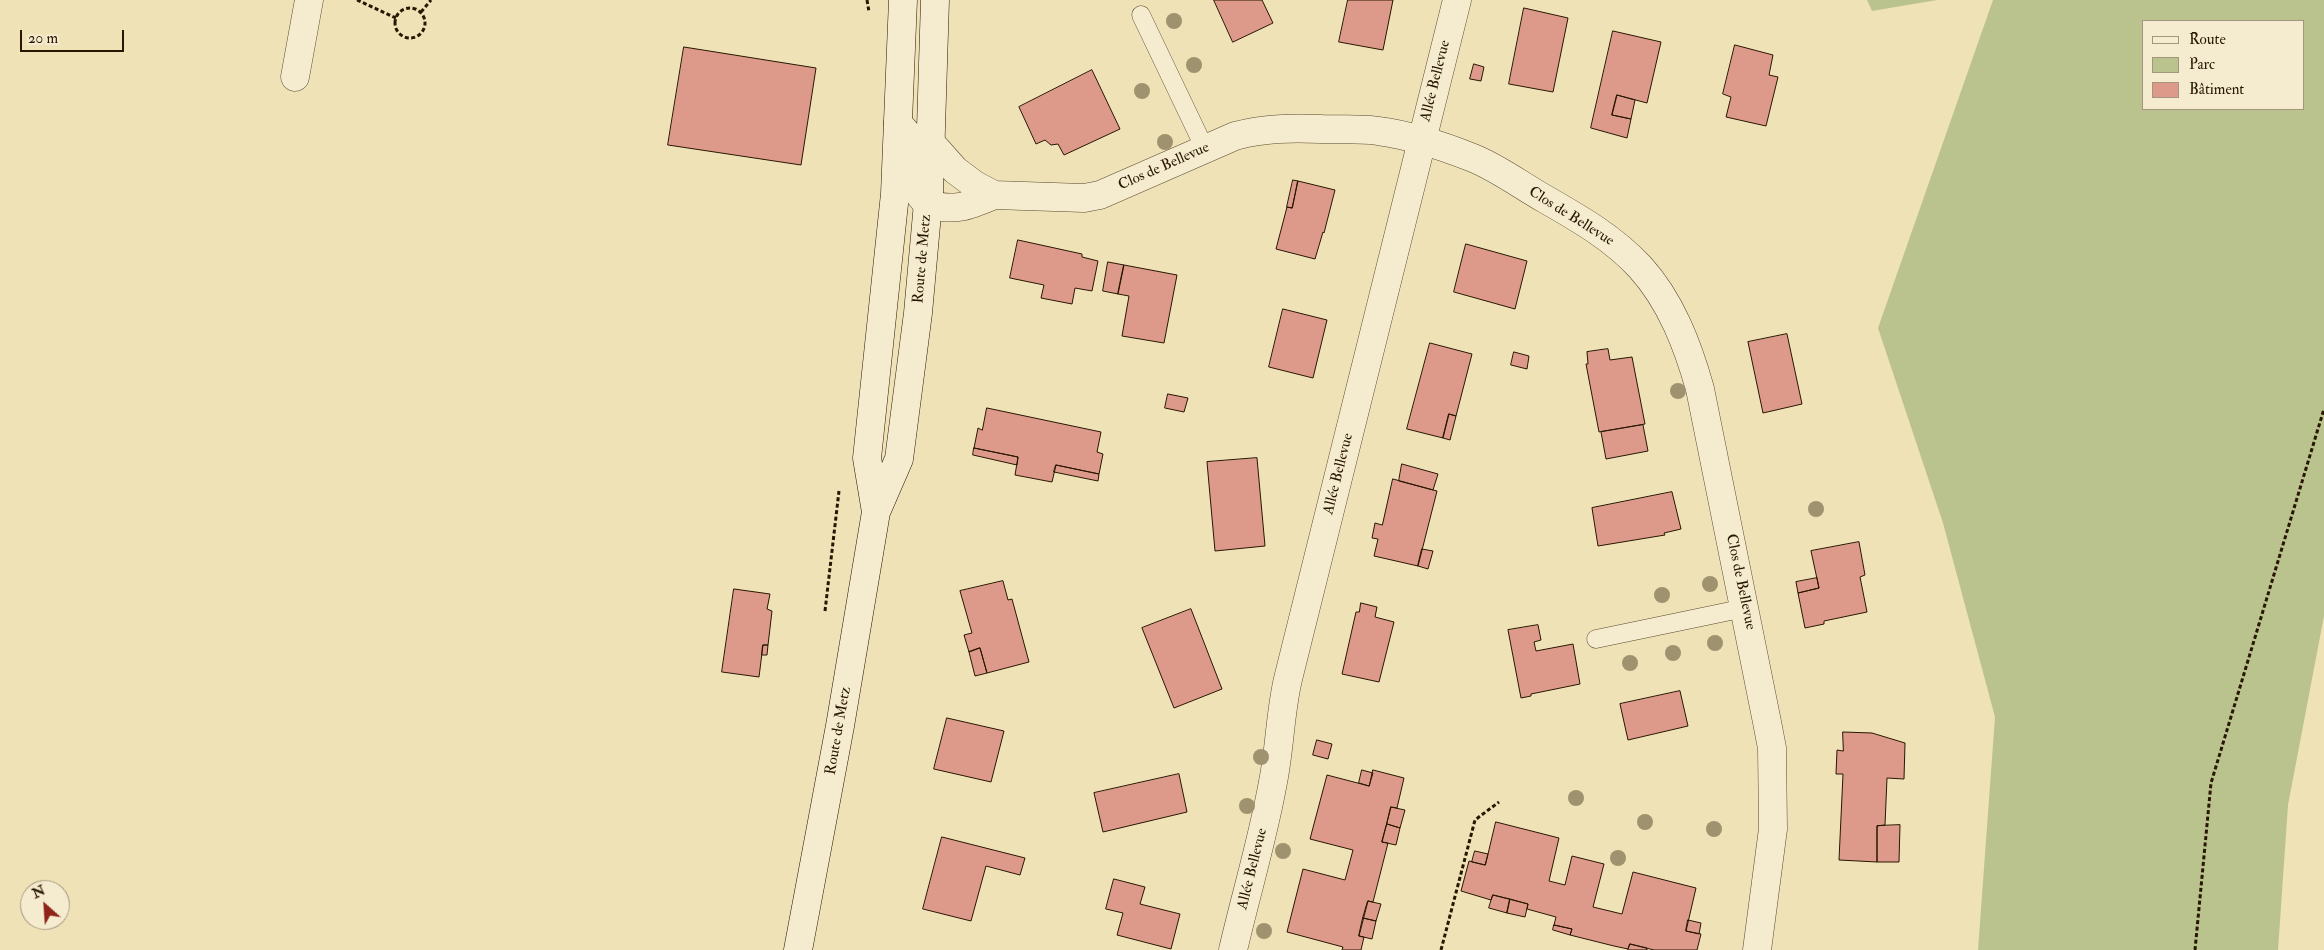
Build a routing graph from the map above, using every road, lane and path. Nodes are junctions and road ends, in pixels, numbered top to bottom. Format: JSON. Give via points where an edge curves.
{"nodes":[{"id":1,"x":309,"y":0,"type":"edge"},
{"id":2,"x":357,"y":0,"type":"edge"},
{"id":3,"x":431,"y":0,"type":"edge"},
{"id":4,"x":867,"y":0,"type":"edge"},
{"id":5,"x":903,"y":0,"type":"edge"},
{"id":6,"x":935,"y":0,"type":"edge"},
{"id":7,"x":1457,"y":0,"type":"edge"},
{"id":8,"x":421,"y":12,"type":"junction"},
{"id":9,"x":1141,"y":15,"type":"dead end"},
{"id":10,"x":869,"y":16,"type":"dead end"},
{"id":11,"x":396,"y":18,"type":"junction"},
{"id":12,"x":295,"y":77,"type":"dead end"},
{"id":13,"x":898,"y":123,"type":"junction"},
{"id":14,"x":1421,"y":140,"type":"junction"},
{"id":15,"x":931,"y":143,"type":"junction"},
{"id":16,"x":1205,"y":149,"type":"junction"},
{"id":17,"x":994,"y":195,"type":"junction"},
{"id":18,"x":927,"y":204,"type":"junction"},
{"id":19,"x":2324,"y":409,"type":"edge"},
{"id":20,"x":839,"y":488,"type":"dead end"},
{"id":21,"x":876,"y":512,"type":"junction"},
{"id":22,"x":1745,"y":608,"type":"junction"},
{"id":23,"x":824,"y":615,"type":"dead end"},
{"id":24,"x":1596,"y":639,"type":"dead end"},
{"id":25,"x":1499,"y":802,"type":"dead end"},
{"id":26,"x":798,"y":950,"type":"edge"},
{"id":27,"x":1233,"y":950,"type":"edge"},
{"id":28,"x":1441,"y":950,"type":"edge"},
{"id":29,"x":1757,"y":950,"type":"edge"},
{"id":30,"x":2195,"y":950,"type":"edge"}],
"edges":[{"from":1,"to":12,"type":"street"},
{"from":2,"to":11,"type":"path"},
{"from":3,"to":8,"type":"path"},
{"from":4,"to":10,"type":"path"},
{"from":5,"to":13,"type":"street","name":"Route de Metz"},
{"from":6,"to":15,"type":"street","name":"Route de Metz"},
{"from":7,"to":14,"type":"street","name":"Allée Bellevue"},
{"from":8,"to":11,"type":"path","via":[[406,8]]},
{"from":8,"to":11,"type":"path","via":[[424,30],[415,37],[400,33]]},
{"from":9,"to":16,"type":"lane"},
{"from":13,"to":18,"type":"street","via":[[915,143],[912,185]]},
{"from":13,"to":21,"type":"street","name":"Route de Metz","via":[[895,194],[867,458]]},
{"from":14,"to":16,"type":"street","name":"Clos de Bellevue","via":[[1378,131],[1282,127],[1258,130]]},
{"from":14,"to":22,"type":"street","name":"Clos de Bellevue","via":[[1474,158],[1577,218],[1608,237],[1642,269],[1670,312],[1692,361]]},
{"from":14,"to":27,"type":"street","name":"Allée Bellevue","via":[[1288,679],[1281,710],[1273,784]]},
{"from":15,"to":17,"type":"street","name":"Clos de Bellevue","via":[[955,170]]},
{"from":15,"to":18,"type":"street","name":"Route de Metz"},
{"from":16,"to":17,"type":"street","name":"Clos de Bellevue","via":[[1090,198]]},
{"from":17,"to":18,"type":"street","name":"Clos de Bellevue","via":[[959,208],[944,209]]},
{"from":18,"to":21,"type":"street","name":"Route de Metz","via":[[918,313],[899,459]]},
{"from":19,"to":30,"type":"path","via":[[2211,783]]},
{"from":20,"to":23,"type":"path"},
{"from":21,"to":26,"type":"street","name":"Route de Metz"},
{"from":22,"to":24,"type":"lane"},
{"from":22,"to":29,"type":"street","name":"Clos de Bellevue","via":[[1767,722],[1773,782],[1773,829]]},
{"from":25,"to":28,"type":"path","via":[[1475,820]]}]}
